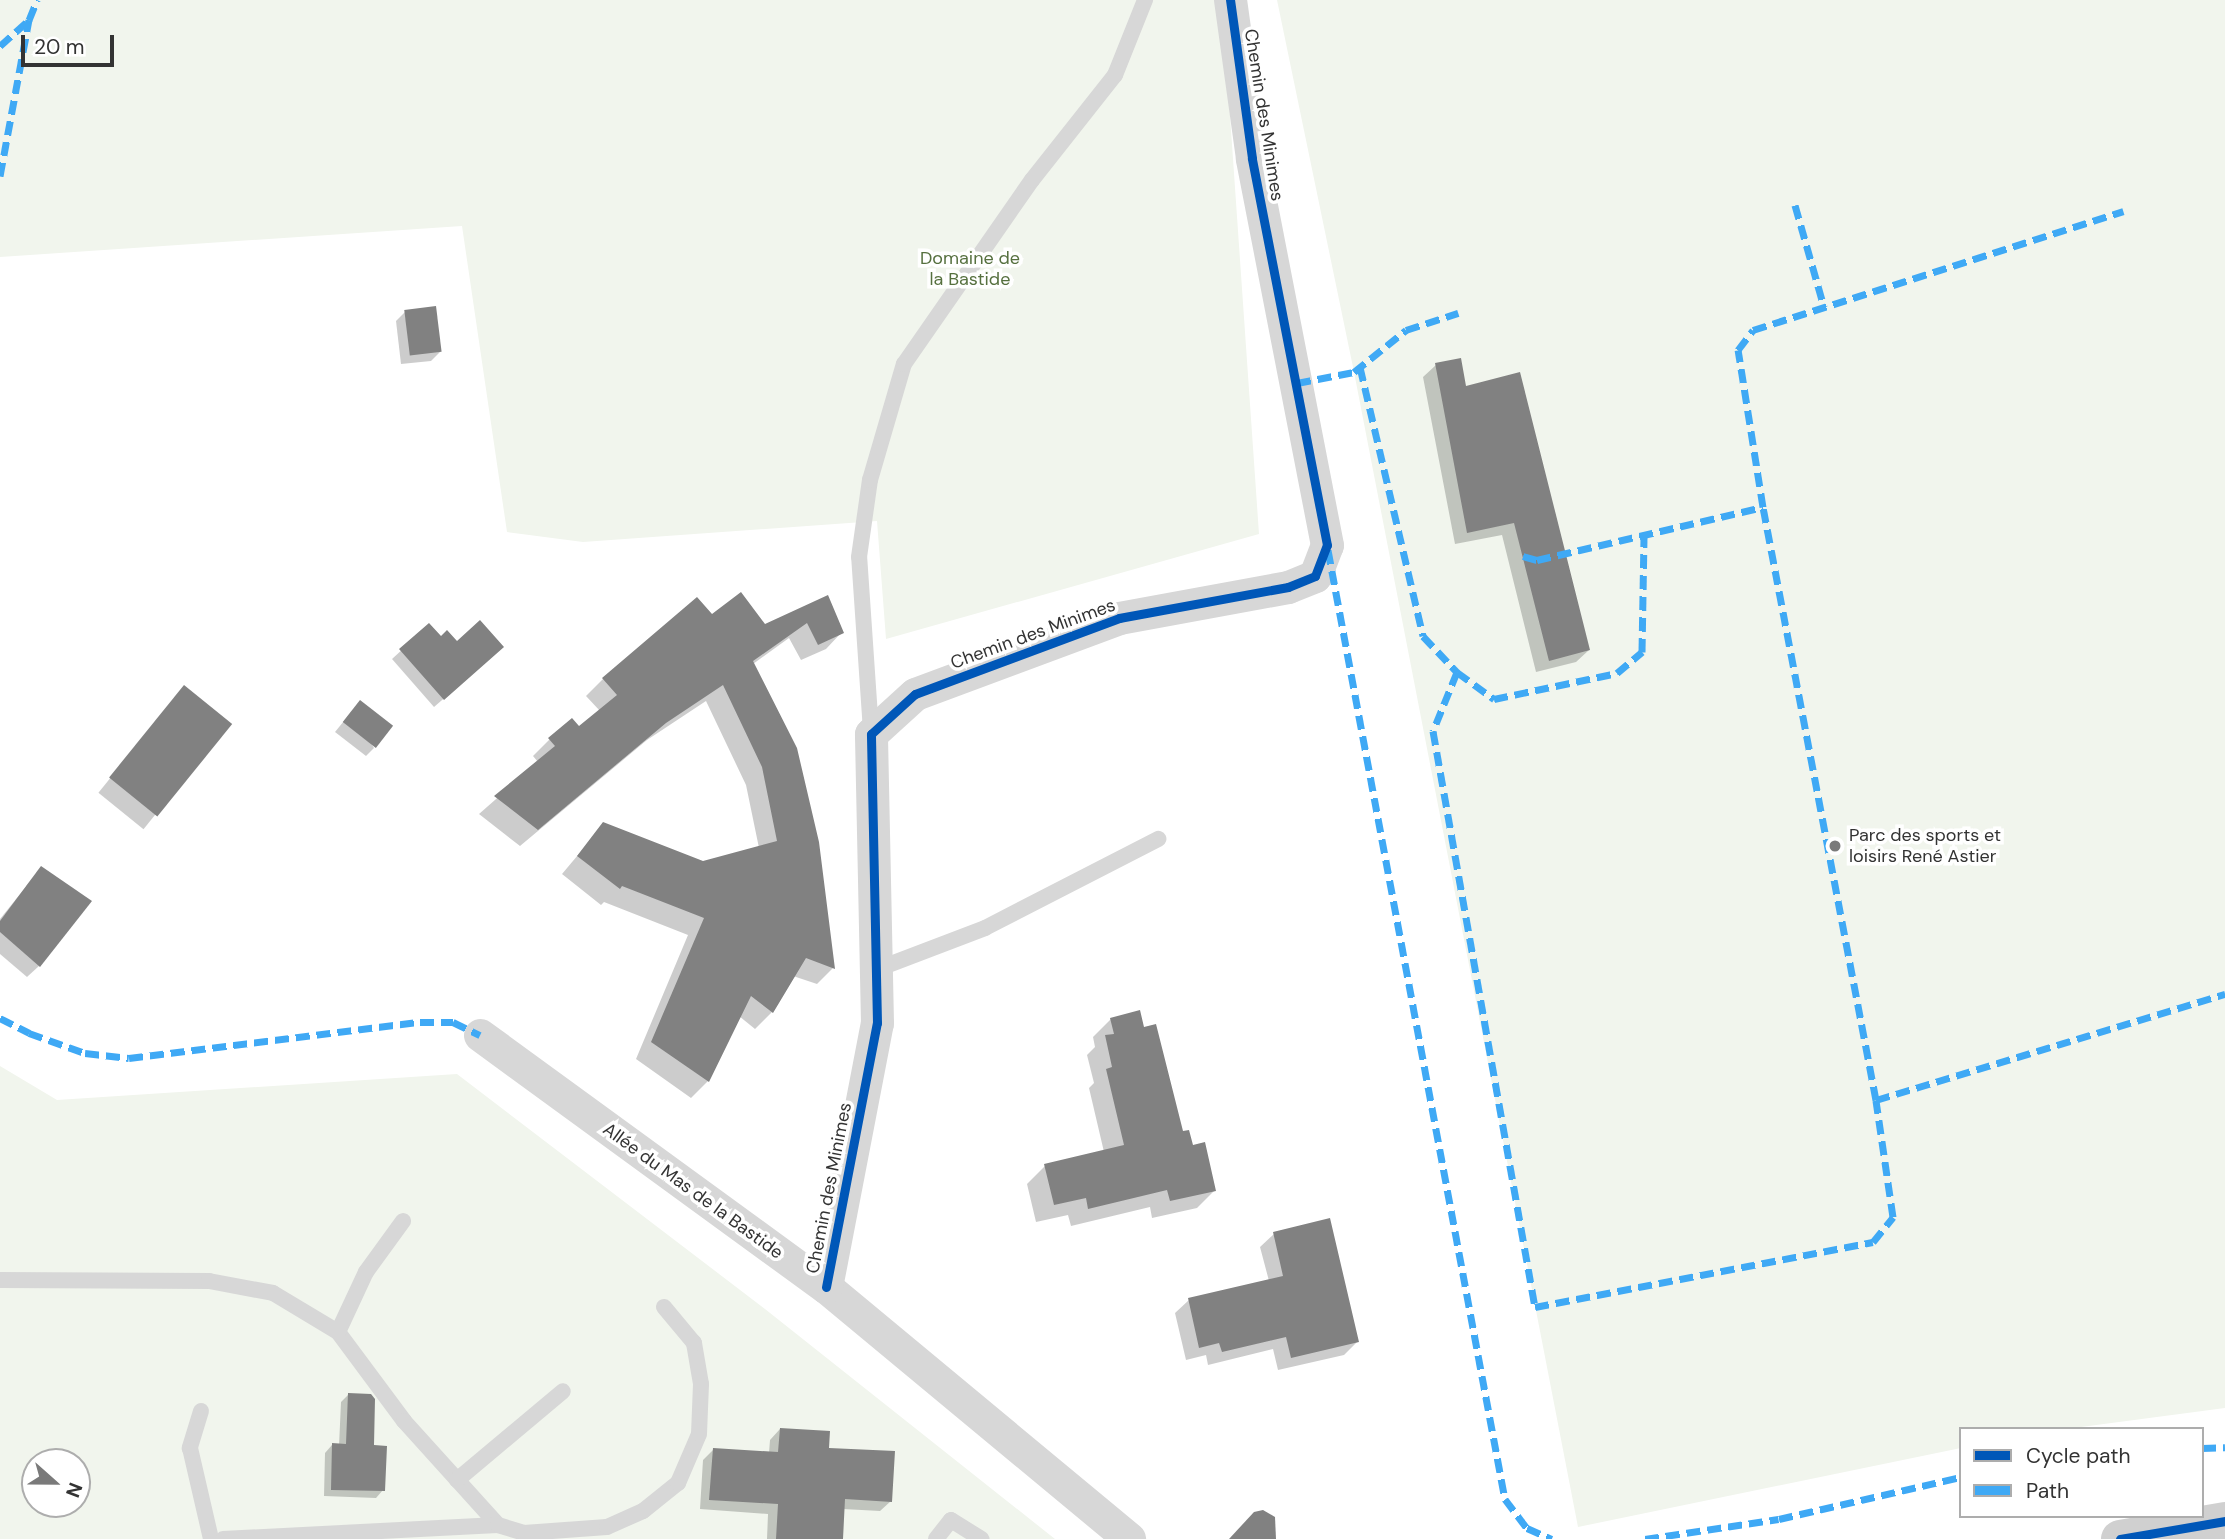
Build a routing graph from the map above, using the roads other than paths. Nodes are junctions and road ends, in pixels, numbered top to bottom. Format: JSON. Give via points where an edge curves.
{"nodes":[{"id":1,"x":1145,"y":0,"type":"edge"},
{"id":2,"x":1230,"y":0,"type":"edge"},
{"id":3,"x":871,"y":734,"type":"junction"},
{"id":4,"x":1158,"y":839,"type":"dead end"},
{"id":5,"x":875,"y":970,"type":"junction"},
{"id":6,"x":480,"y":1035,"type":"dead end"},
{"id":7,"x":403,"y":1222,"type":"dead end"},
{"id":8,"x":0,"y":1280,"type":"edge"},
{"id":9,"x":826,"y":1287,"type":"junction"},
{"id":10,"x":664,"y":1307,"type":"dead end"},
{"id":11,"x":338,"y":1332,"type":"junction"},
{"id":12,"x":563,"y":1391,"type":"dead end"},
{"id":13,"x":201,"y":1411,"type":"dead end"},
{"id":14,"x":457,"y":1480,"type":"junction"},
{"id":15,"x":2225,"y":1521,"type":"edge"},
{"id":16,"x":498,"y":1525,"type":"junction"},
{"id":17,"x":524,"y":1536,"type":"edge"},
{"id":18,"x":274,"y":1538,"type":"edge"},
{"id":19,"x":211,"y":1539,"type":"edge"},
{"id":20,"x":223,"y":1539,"type":"edge"},
{"id":21,"x":936,"y":1539,"type":"edge"},
{"id":22,"x":982,"y":1539,"type":"edge"},
{"id":23,"x":1129,"y":1539,"type":"edge"},
{"id":24,"x":2120,"y":1539,"type":"edge"}],
"edges":[{"from":1,"to":3,"type":"lane","via":[[1115,75],[1032,180],[904,364],[870,480],[859,557]]},
{"from":2,"to":3,"type":"street","name":"Chemin des Minimes","via":[[1252,158],[1327,545],[1315,576],[1288,587],[1119,618],[915,694]]},
{"from":3,"to":5,"type":"street","name":"Chemin des Minimes"},
{"from":4,"to":5,"type":"lane","via":[[985,928]]},
{"from":5,"to":9,"type":"street","name":"Chemin des Minimes","via":[[877,1023]]},
{"from":6,"to":9,"type":"street","name":"Allée du Mas de la Bastide"},
{"from":7,"to":11,"type":"lane","via":[[366,1272]]},
{"from":8,"to":11,"type":"lane","via":[[209,1282],[273,1293]]},
{"from":9,"to":23,"type":"street","name":"Allée du Mas de la Bastide"},
{"from":10,"to":17,"type":"lane","via":[[694,1343],[701,1384],[699,1434],[678,1483],[643,1511],[607,1527]]},
{"from":11,"to":14,"type":"lane","via":[[404,1421]]},
{"from":12,"to":14,"type":"lane"},
{"from":13,"to":19,"type":"lane","via":[[190,1448]]},
{"from":14,"to":16,"type":"lane"},
{"from":15,"to":24,"type":"street"},
{"from":16,"to":17,"type":"lane"},
{"from":16,"to":18,"type":"lane"},
{"from":18,"to":20,"type":"lane"},
{"from":21,"to":22,"type":"lane","via":[[951,1520]]}]}
